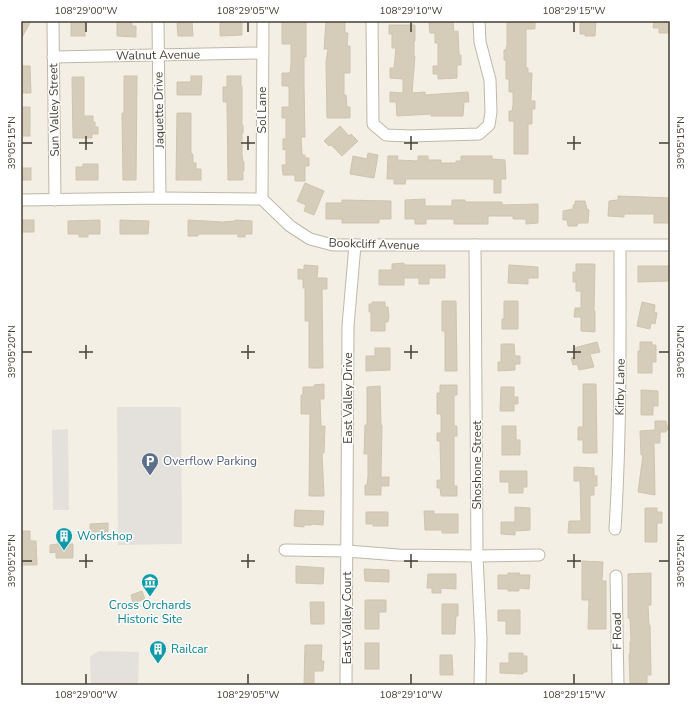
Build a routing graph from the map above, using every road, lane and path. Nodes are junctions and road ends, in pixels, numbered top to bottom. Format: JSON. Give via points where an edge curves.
{"nodes":[{"id":1,"x":53,"y":21,"type":"edge"},
{"id":2,"x":158,"y":21,"type":"edge"},
{"id":3,"x":263,"y":21,"type":"edge"},
{"id":4,"x":372,"y":21,"type":"edge"},
{"id":5,"x":479,"y":21,"type":"edge"},
{"id":6,"x":262,"y":53,"type":"junction"},
{"id":7,"x":158,"y":55,"type":"junction"},
{"id":8,"x":53,"y":57,"type":"junction"},
{"id":9,"x":160,"y":198,"type":"junction"},
{"id":10,"x":262,"y":199,"type":"junction"},
{"id":11,"x":21,"y":200,"type":"edge"},
{"id":12,"x":55,"y":200,"type":"junction"},
{"id":13,"x":355,"y":245,"type":"junction"},
{"id":14,"x":475,"y":245,"type":"junction"},
{"id":15,"x":670,"y":245,"type":"edge"},
{"id":16,"x":620,"y":246,"type":"junction"},
{"id":17,"x":615,"y":529,"type":"dead end"},
{"id":18,"x":285,"y":550,"type":"dead end"},
{"id":19,"x":347,"y":551,"type":"junction"},
{"id":20,"x":539,"y":555,"type":"dead end"},
{"id":21,"x":477,"y":556,"type":"junction"},
{"id":22,"x":616,"y":576,"type":"dead end"},
{"id":23,"x":346,"y":685,"type":"edge"},
{"id":24,"x":480,"y":685,"type":"edge"},
{"id":25,"x":618,"y":685,"type":"edge"}],
"edges":[{"from":1,"to":8,"type":"street","name":"Sun Valley Street"},
{"from":2,"to":7,"type":"street","name":"Jaquette Drive"},
{"from":3,"to":6,"type":"street","name":"Sol Lane"},
{"from":4,"to":5,"type":"street","via":[[373,124],[386,135],[410,136],[479,134],[489,125],[490,80],[480,42]]},
{"from":6,"to":7,"type":"street","name":"Walnut Avenue"},
{"from":6,"to":10,"type":"street","name":"Sol Lane"},
{"from":7,"to":8,"type":"street","name":"Walnut Avenue"},
{"from":7,"to":9,"type":"street","name":"Jaquette Drive"},
{"from":8,"to":12,"type":"street","name":"Sun Valley Street"},
{"from":9,"to":10,"type":"street"},
{"from":9,"to":12,"type":"street"},
{"from":10,"to":13,"type":"street","name":"Bookcliff Avenue","via":[[290,226],[310,239],[333,245]]},
{"from":11,"to":12,"type":"street"},
{"from":13,"to":14,"type":"street","name":"Bookcliff Avenue"},
{"from":13,"to":19,"type":"street","name":"East Valley Drive","via":[[348,326]]},
{"from":14,"to":16,"type":"street","name":"Bookcliff Avenue"},
{"from":14,"to":21,"type":"street","name":"Shoshone Street"},
{"from":15,"to":16,"type":"street","name":"Bookcliff Avenue"},
{"from":16,"to":17,"type":"street","name":"Kirby Lane","via":[[620,389]]},
{"from":18,"to":19,"type":"street"},
{"from":19,"to":21,"type":"street"},
{"from":19,"to":23,"type":"street","name":"East Valley Court"},
{"from":20,"to":21,"type":"street"},
{"from":21,"to":24,"type":"street","name":"Shoshone Street","via":[[481,639]]},
{"from":22,"to":25,"type":"street","name":"F Road"}]}
